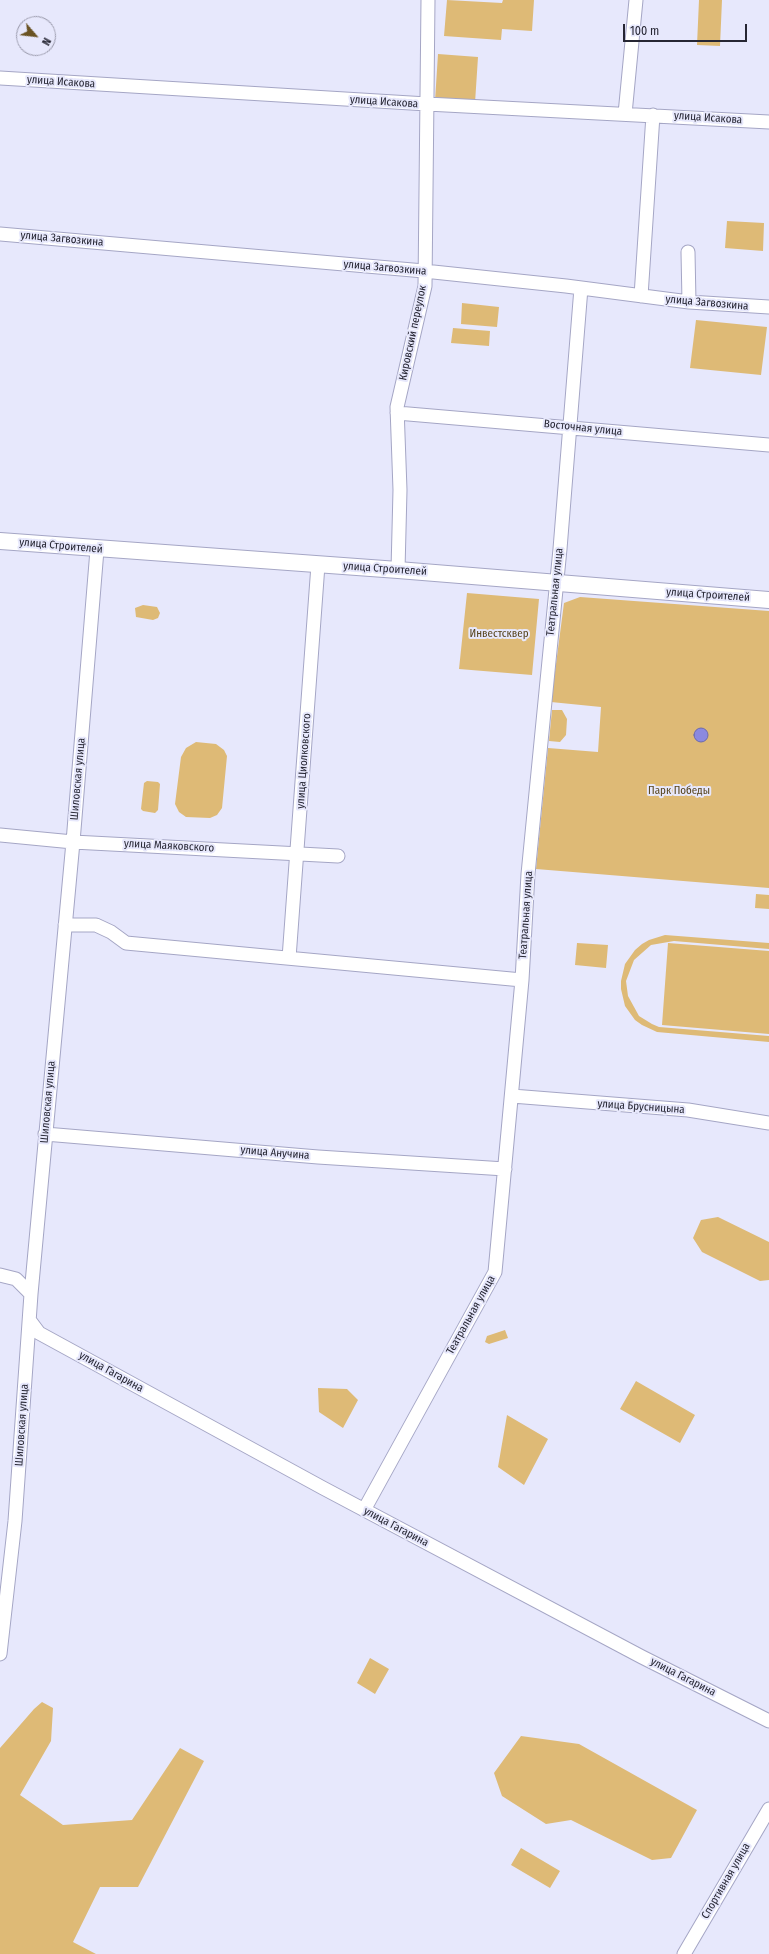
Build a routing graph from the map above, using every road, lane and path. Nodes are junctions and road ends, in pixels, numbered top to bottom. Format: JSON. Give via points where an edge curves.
{"nodes":[{"id":1,"x":428,"y":0,"type":"edge"},
{"id":2,"x":636,"y":0,"type":"edge"},
{"id":3,"x":0,"y":78,"type":"edge"},
{"id":4,"x":427,"y":104,"type":"junction"},
{"id":5,"x":625,"y":114,"type":"junction"},
{"id":6,"x":653,"y":115,"type":"junction"},
{"id":7,"x":769,"y":122,"type":"edge"},
{"id":8,"x":0,"y":234,"type":"edge"},
{"id":9,"x":688,"y":252,"type":"dead end"},
{"id":10,"x":424,"y":271,"type":"junction"},
{"id":11,"x":581,"y":288,"type":"junction"},
{"id":12,"x":641,"y":296,"type":"junction"},
{"id":13,"x":689,"y":302,"type":"junction"},
{"id":14,"x":769,"y":307,"type":"edge"},
{"id":15,"x":397,"y":413,"type":"junction"},
{"id":16,"x":570,"y":428,"type":"junction"},
{"id":17,"x":769,"y":445,"type":"edge"},
{"id":18,"x":0,"y":542,"type":"edge"},
{"id":19,"x":97,"y":550,"type":"junction"},
{"id":20,"x":318,"y":565,"type":"junction"},
{"id":21,"x":398,"y":570,"type":"junction"},
{"id":22,"x":556,"y":584,"type":"junction"},
{"id":23,"x":769,"y":600,"type":"edge"},
{"id":24,"x":0,"y":835,"type":"edge"},
{"id":25,"x":73,"y":842,"type":"junction"},
{"id":26,"x":298,"y":853,"type":"junction"},
{"id":27,"x":338,"y":856,"type":"dead end"},
{"id":28,"x":65,"y":925,"type":"junction"},
{"id":29,"x":288,"y":958,"type":"junction"},
{"id":30,"x":522,"y":980,"type":"junction"},
{"id":31,"x":512,"y":1096,"type":"junction"},
{"id":32,"x":769,"y":1123,"type":"edge"},
{"id":33,"x":45,"y":1134,"type":"junction"},
{"id":34,"x":505,"y":1169,"type":"junction"},
{"id":35,"x":0,"y":1275,"type":"edge"},
{"id":36,"x":31,"y":1294,"type":"junction"},
{"id":37,"x":30,"y":1321,"type":"junction"},
{"id":38,"x":364,"y":1510,"type":"junction"},
{"id":39,"x":0,"y":1654,"type":"edge"},
{"id":40,"x":769,"y":1721,"type":"edge"},
{"id":41,"x":769,"y":1809,"type":"edge"},
{"id":42,"x":684,"y":1954,"type":"edge"}],
"edges":[{"from":1,"to":4,"type":"street","name":"Кировский переулок"},
{"from":2,"to":5,"type":"street"},
{"from":3,"to":4,"type":"street","name":"улица Исакова"},
{"from":4,"to":5,"type":"street","name":"улица Исакова"},
{"from":4,"to":10,"type":"street","name":"Кировский переулок"},
{"from":5,"to":6,"type":"street","name":"улица Исакова"},
{"from":6,"to":7,"type":"street","name":"улица Исакова"},
{"from":6,"to":12,"type":"street"},
{"from":8,"to":10,"type":"street","name":"улица Загвозкина"},
{"from":9,"to":13,"type":"street"},
{"from":10,"to":11,"type":"street","name":"улица Загвозкина"},
{"from":10,"to":15,"type":"street","name":"Кировский переулок","via":[[424,286]]},
{"from":11,"to":12,"type":"street","name":"улица Загвозкина"},
{"from":11,"to":16,"type":"street","name":"Театральная улица"},
{"from":12,"to":13,"type":"street","name":"улица Загвозкина"},
{"from":13,"to":14,"type":"street","name":"улица Загвозкина"},
{"from":15,"to":16,"type":"street","name":"Восточная улица"},
{"from":15,"to":21,"type":"street","name":"Кировский переулок","via":[[400,490]]},
{"from":16,"to":17,"type":"street","name":"Восточная улица"},
{"from":16,"to":22,"type":"street","name":"Театральная улица"},
{"from":18,"to":19,"type":"main road","name":"улица Строителей"},
{"from":19,"to":20,"type":"main road","name":"улица Строителей"},
{"from":19,"to":25,"type":"street","name":"Шиловская улица"},
{"from":20,"to":21,"type":"main road","name":"улица Строителей"},
{"from":20,"to":26,"type":"street","name":"улица Циолковского"},
{"from":21,"to":22,"type":"main road","name":"улица Строителей"},
{"from":22,"to":23,"type":"main road","name":"улица Строителей"},
{"from":22,"to":30,"type":"street","name":"Театральная улица","via":[[527,888]]},
{"from":24,"to":25,"type":"street","name":"улица Маяковского"},
{"from":25,"to":26,"type":"street","name":"улица Маяковского"},
{"from":25,"to":28,"type":"street","name":"Шиловская улица"},
{"from":26,"to":27,"type":"street","name":"улица Маяковского"},
{"from":26,"to":29,"type":"street","name":"улица Циолковского"},
{"from":28,"to":29,"type":"street","via":[[96,925],[126,943]]},
{"from":28,"to":33,"type":"street","name":"Шиловская улица"},
{"from":29,"to":30,"type":"street"},
{"from":30,"to":31,"type":"street","name":"Театральная улица"},
{"from":31,"to":32,"type":"street","name":"улица Брусницына","via":[[688,1110]]},
{"from":31,"to":34,"type":"street","name":"Театральная улица"},
{"from":33,"to":34,"type":"street","name":"улица Анучина"},
{"from":33,"to":36,"type":"street","name":"Шиловская улица"},
{"from":34,"to":38,"type":"street","name":"Театральная улица","via":[[495,1272]]},
{"from":35,"to":36,"type":"street","via":[[16,1279]]},
{"from":36,"to":37,"type":"street","name":"Шиловская улица"},
{"from":37,"to":38,"type":"street","name":"улица Гагарина","via":[[39,1333]]},
{"from":37,"to":39,"type":"street","name":"Шиловская улица","via":[[15,1522]]},
{"from":38,"to":40,"type":"street","name":"улица Гагарина"},
{"from":41,"to":42,"type":"street","name":"Спортивная улица"}]}
